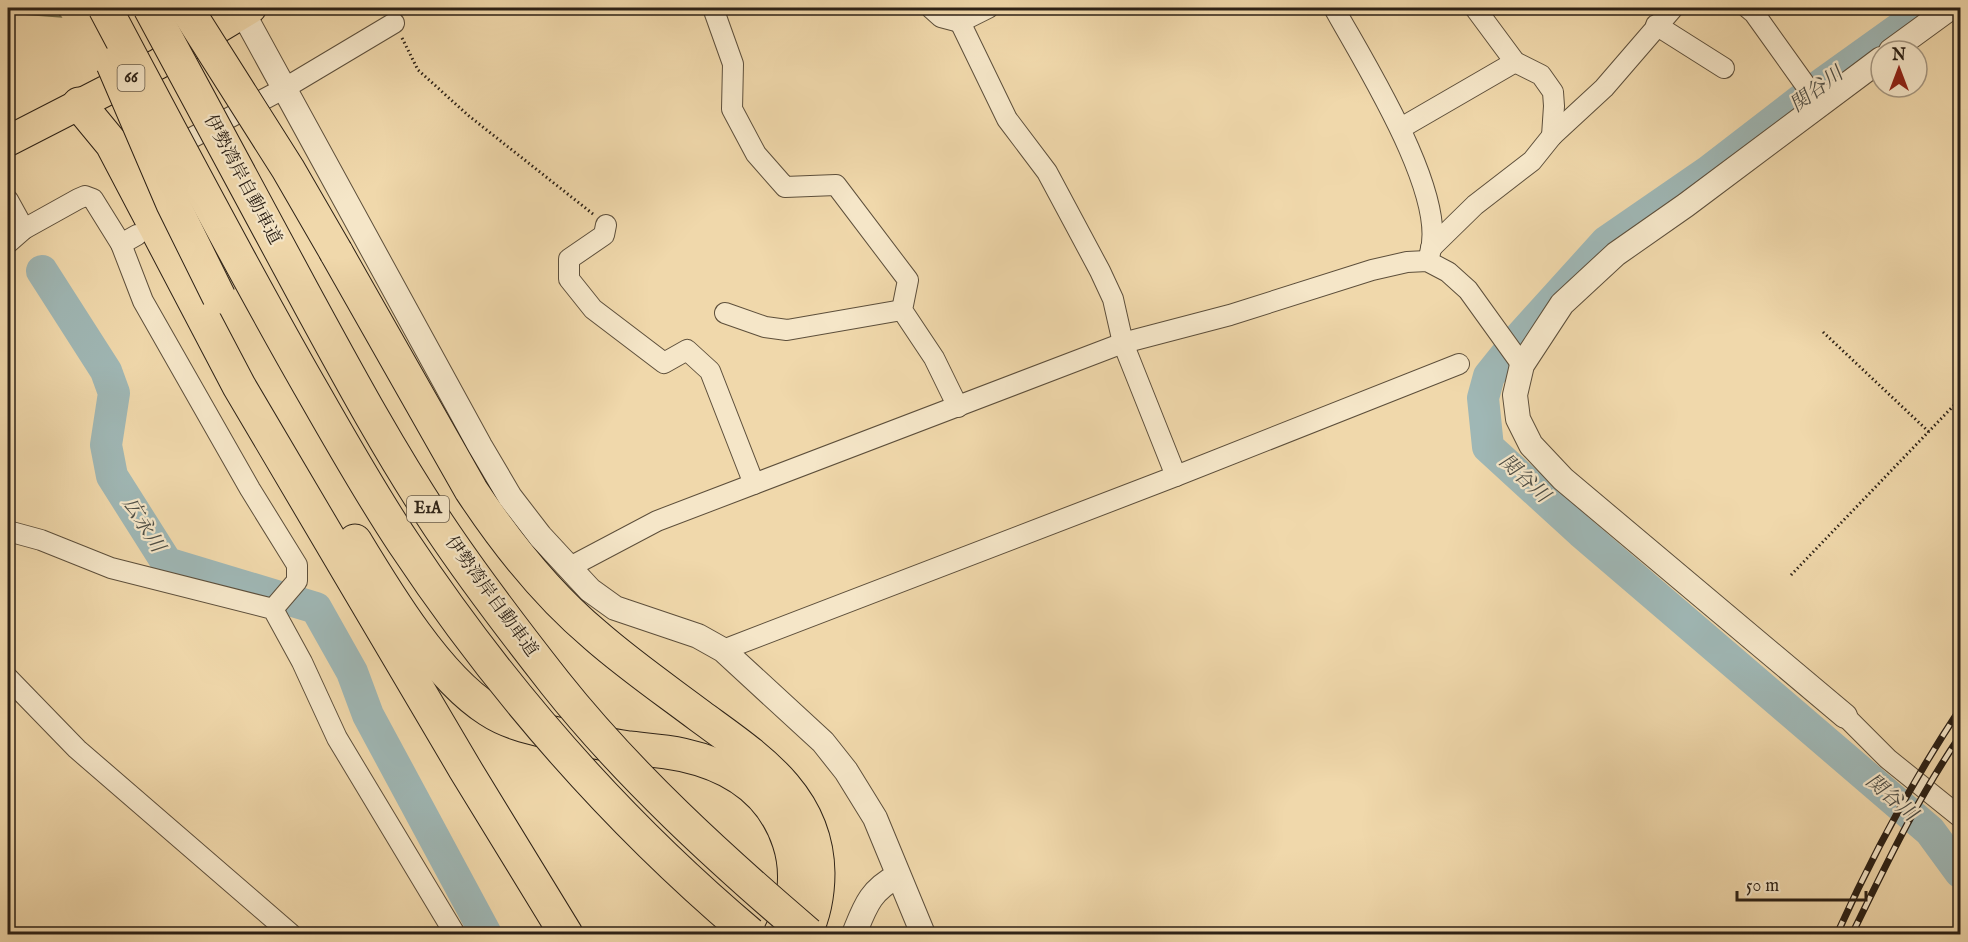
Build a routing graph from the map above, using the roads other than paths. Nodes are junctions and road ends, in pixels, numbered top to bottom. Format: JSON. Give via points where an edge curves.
{"nodes":[{"id":1,"x":87,"y":8,"type":"edge"},
{"id":2,"x":105,"y":8,"type":"edge"},
{"id":3,"x":150,"y":8,"type":"edge"},
{"id":4,"x":186,"y":8,"type":"edge"},
{"id":5,"x":713,"y":8,"type":"edge"},
{"id":6,"x":931,"y":8,"type":"edge"},
{"id":7,"x":988,"y":8,"type":"edge"},
{"id":8,"x":1334,"y":8,"type":"edge"},
{"id":9,"x":1475,"y":8,"type":"edge"},
{"id":10,"x":1673,"y":8,"type":"edge"},
{"id":11,"x":1748,"y":8,"type":"edge"},
{"id":12,"x":1950,"y":8,"type":"edge"},
{"id":13,"x":245,"y":9,"type":"edge"},
{"id":14,"x":960,"y":22,"type":"junction"},
{"id":15,"x":394,"y":23,"type":"road end"},
{"id":16,"x":1656,"y":25,"type":"junction"},
{"id":17,"x":1907,"y":39,"type":"edge"},
{"id":18,"x":1515,"y":62,"type":"junction"},
{"id":19,"x":1869,"y":65,"type":"edge"},
{"id":20,"x":1724,"y":68,"type":"dead end"},
{"id":21,"x":285,"y":88,"type":"junction"},
{"id":22,"x":1812,"y":96,"type":"junction"},
{"id":23,"x":79,"y":104,"type":"junction"},
{"id":24,"x":1401,"y":128,"type":"junction"},
{"id":25,"x":1552,"y":136,"type":"junction"},
{"id":26,"x":8,"y":141,"type":"edge"},
{"id":27,"x":149,"y":161,"type":"dead end"},
{"id":28,"x":8,"y":200,"type":"edge"},
{"id":29,"x":606,"y":225,"type":"road end"},
{"id":30,"x":24,"y":229,"type":"junction"},
{"id":31,"x":129,"y":239,"type":"junction"},
{"id":32,"x":8,"y":243,"type":"edge"},
{"id":33,"x":1429,"y":254,"type":"junction"},
{"id":34,"x":902,"y":310,"type":"junction"},
{"id":35,"x":725,"y":313,"type":"dead end"},
{"id":36,"x":1124,"y":343,"type":"junction"},
{"id":37,"x":1514,"y":354,"type":"junction"},
{"id":38,"x":1459,"y":364,"type":"dead end"},
{"id":39,"x":958,"y":407,"type":"junction"},
{"id":40,"x":1176,"y":476,"type":"junction"},
{"id":41,"x":754,"y":484,"type":"junction"},
{"id":42,"x":8,"y":531,"type":"edge"},
{"id":43,"x":568,"y":568,"type":"junction"},
{"id":44,"x":273,"y":609,"type":"junction"},
{"id":45,"x":723,"y":650,"type":"junction"},
{"id":46,"x":8,"y":678,"type":"edge"},
{"id":47,"x":1845,"y":716,"type":"joint"},
{"id":48,"x":1960,"y":817,"type":"edge"},
{"id":49,"x":898,"y":876,"type":"junction"},
{"id":50,"x":291,"y":934,"type":"edge"},
{"id":51,"x":455,"y":934,"type":"edge"},
{"id":52,"x":546,"y":934,"type":"edge"},
{"id":53,"x":566,"y":934,"type":"edge"},
{"id":54,"x":750,"y":934,"type":"edge"},
{"id":55,"x":780,"y":934,"type":"edge"},
{"id":56,"x":806,"y":934,"type":"edge"},
{"id":57,"x":854,"y":934,"type":"edge"},
{"id":58,"x":923,"y":934,"type":"edge"}],
"edges":[{"from":1,"to":55,"type":"highway","bridge":true,"via":[[173,204],[265,386],[364,556],[421,639],[457,684],[509,721],[573,738],[683,755],[732,773],[754,787],[772,806],[792,850],[792,900]]},
{"from":2,"to":54,"type":"highway","number":"E1A","bridge":true,"via":[[294,359],[422,569],[523,706],[583,774],[657,850]]},
{"from":3,"to":56,"type":"highway","name":"伊勢湾岸自動車道","number":"E1A","bridge":true,"via":[[381,431],[439,526],[557,686],[615,752],[749,884]]},
{"from":4,"to":56,"type":"highway","bridge":true,"via":[[288,169],[465,480],[505,538],[554,597],[593,634],[740,744],[796,800],[807,821],[817,861],[815,905]]},
{"from":5,"to":34,"type":"street","via":[[733,64],[732,109],[756,154],[785,187],[836,185],[908,280]]},
{"from":6,"to":14,"type":"street","via":[[941,17]]},
{"from":7,"to":14,"type":"street"},
{"from":8,"to":24,"type":"street"},
{"from":9,"to":18,"type":"street"},
{"from":10,"to":16,"type":"street"},
{"from":11,"to":22,"type":"street"},
{"from":12,"to":17,"type":"street"},
{"from":13,"to":21,"type":"street"},
{"from":13,"to":23,"type":"main road","number":"66","via":[[158,64]]},
{"from":14,"to":36,"type":"street","via":[[1006,119],[1047,172],[1100,271],[1113,300]]},
{"from":15,"to":21,"type":"street"},
{"from":16,"to":20,"type":"street"},
{"from":16,"to":25,"type":"street","via":[[1604,88]]},
{"from":18,"to":24,"type":"street"},
{"from":18,"to":25,"type":"street","via":[[1541,75],[1552,92]]},
{"from":19,"to":22,"type":"street"},
{"from":21,"to":27,"type":"street"},
{"from":21,"to":43,"type":"street","via":[[498,477]]},
{"from":22,"to":37,"type":"street","via":[[1695,198],[1616,254]]},
{"from":23,"to":26,"type":"main road","number":"66"},
{"from":23,"to":31,"type":"highway","via":[[94,154]]},
{"from":23,"to":53,"type":"highway","via":[[112,144],[239,386]]},
{"from":24,"to":33,"type":"street","via":[[1427,198],[1432,231]]},
{"from":25,"to":33,"type":"street","via":[[1532,161],[1475,205]]},
{"from":28,"to":30,"type":"street"},
{"from":29,"to":41,"type":"street","via":[[604,235],[569,260],[569,279],[593,309],[664,363],[687,350],[710,371]]},
{"from":30,"to":31,"type":"street","via":[[85,196],[93,199]]},
{"from":30,"to":32,"type":"street"},
{"from":31,"to":44,"type":"street","via":[[143,301],[297,566],[297,581]]},
{"from":31,"to":52,"type":"highway"},
{"from":33,"to":36,"type":"street"},
{"from":33,"to":37,"type":"street","via":[[1468,290]]},
{"from":34,"to":35,"type":"street","via":[[787,330]]},
{"from":34,"to":39,"type":"street","via":[[934,358]]},
{"from":36,"to":39,"type":"street"},
{"from":36,"to":40,"type":"street"},
{"from":37,"to":47,"type":"street","via":[[1518,419],[1531,445],[1563,479]]},
{"from":38,"to":40,"type":"street"},
{"from":39,"to":41,"type":"street"},
{"from":40,"to":45,"type":"street"},
{"from":41,"to":43,"type":"street","via":[[657,521]]},
{"from":42,"to":44,"type":"street","via":[[111,568]]},
{"from":43,"to":45,"type":"street","via":[[615,608],[698,636]]},
{"from":44,"to":51,"type":"street","via":[[337,738]]},
{"from":45,"to":49,"type":"street","via":[[823,742],[846,771],[875,818]]},
{"from":46,"to":50,"type":"street","via":[[77,748]]},
{"from":47,"to":48,"type":"street","via":[[1888,759]]},
{"from":49,"to":57,"type":"street","via":[[873,894]]},
{"from":49,"to":58,"type":"street"}]}
